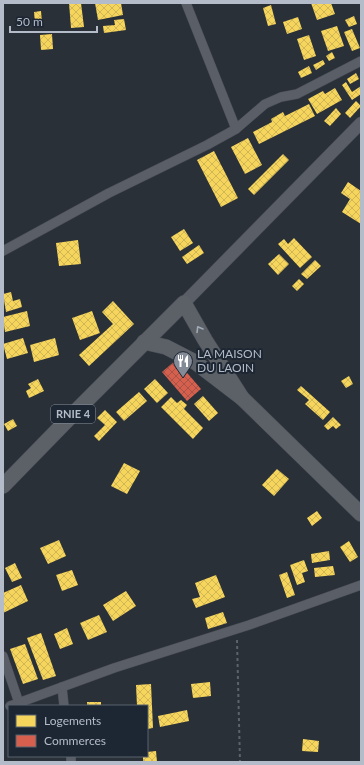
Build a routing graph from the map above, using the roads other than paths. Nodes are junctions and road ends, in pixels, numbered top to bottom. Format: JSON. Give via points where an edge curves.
{"nodes":[{"id":1,"x":186,"y":3,"type":"edge"},
{"id":2,"x":361,"y":61,"type":"edge"},
{"id":3,"x":361,"y":123,"type":"edge"},
{"id":4,"x":236,"y":129,"type":"junction"},
{"id":5,"x":3,"y":251,"type":"edge"},
{"id":6,"x":184,"y":303,"type":"junction"},
{"id":7,"x":144,"y":342,"type":"junction"},
{"id":8,"x":242,"y":398,"type":"junction"},
{"id":9,"x":3,"y":486,"type":"edge"},
{"id":10,"x":361,"y":514,"type":"edge"},
{"id":11,"x":361,"y":585,"type":"edge"},
{"id":12,"x":3,"y":656,"type":"edge"},
{"id":13,"x":62,"y":687,"type":"junction"},
{"id":14,"x":13,"y":705,"type":"edge"},
{"id":15,"x":64,"y":705,"type":"edge"}],
"edges":[{"from":1,"to":4,"type":"street"},
{"from":2,"to":4,"type":"street","via":[[297,94],[265,104]]},
{"from":3,"to":6,"type":"street"},
{"from":4,"to":5,"type":"street","via":[[207,146],[109,193]]},
{"from":6,"to":7,"type":"main road","number":"RNIE 4"},
{"from":8,"to":6,"type":"main road","one_way":true},
{"from":7,"to":8,"type":"main road","via":[[166,347],[195,362]]},
{"from":7,"to":9,"type":"main road","number":"RNIE 4"},
{"from":8,"to":10,"type":"main road"},
{"from":11,"to":13,"type":"street"},
{"from":12,"to":14,"type":"street"},
{"from":13,"to":14,"type":"street"},
{"from":13,"to":15,"type":"street"}]}
